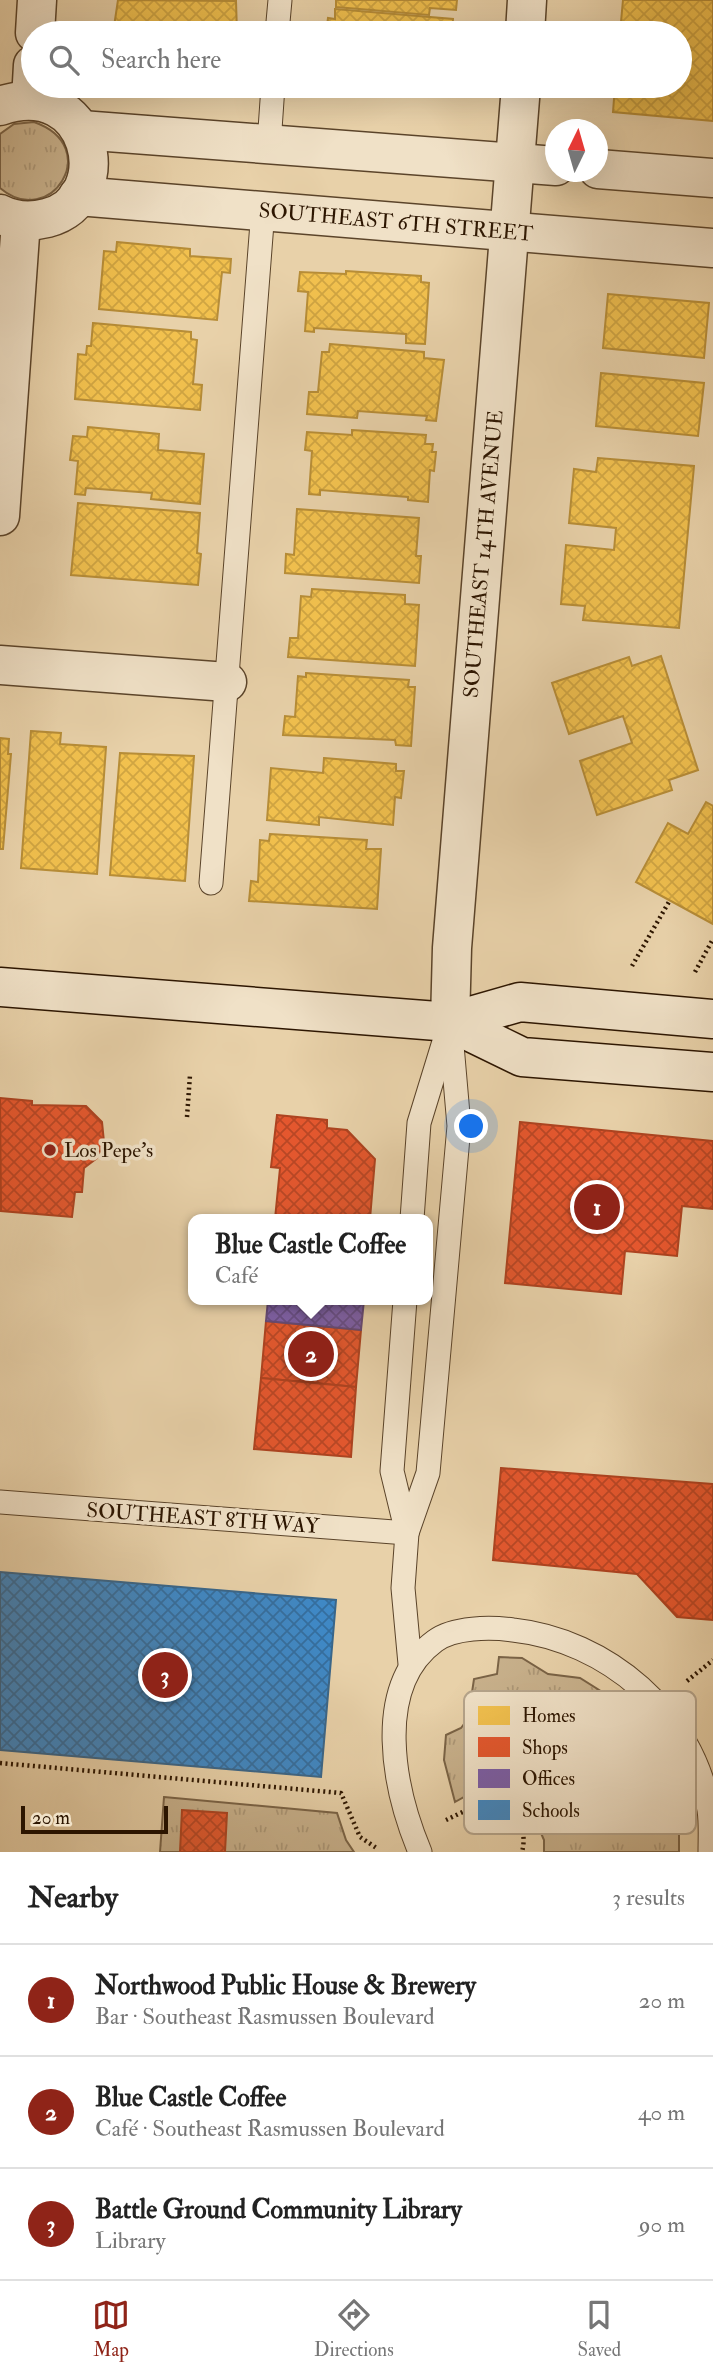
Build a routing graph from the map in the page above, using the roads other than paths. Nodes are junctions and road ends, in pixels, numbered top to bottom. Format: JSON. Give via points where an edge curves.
{"nodes":[{"id":1,"x":37,"y":0,"type":"edge"},
{"id":2,"x":280,"y":0,"type":"edge"},
{"id":3,"x":527,"y":0,"type":"edge"},
{"id":4,"x":36,"y":21,"type":"edge"},
{"id":5,"x":278,"y":21,"type":"edge"},
{"id":6,"x":526,"y":21,"type":"edge"},
{"id":7,"x":39,"y":98,"type":"edge"},
{"id":8,"x":272,"y":98,"type":"edge"},
{"id":9,"x":520,"y":98,"type":"edge"},
{"id":10,"x":81,"y":130,"type":"junction"},
{"id":11,"x":269,"y":144,"type":"junction"},
{"id":12,"x":515,"y":163,"type":"junction"},
{"id":13,"x":545,"y":165,"type":"edge"},
{"id":14,"x":608,"y":170,"type":"edge"},
{"id":15,"x":713,"y":178,"type":"edge"},
{"id":16,"x":78,"y":196,"type":"junction"},
{"id":17,"x":263,"y":209,"type":"junction"},
{"id":18,"x":11,"y":218,"type":"edge"},
{"id":19,"x":508,"y":233,"type":"junction"},
{"id":20,"x":713,"y":248,"type":"edge"},
{"id":21,"x":4,"y":411,"type":"edge"},
{"id":22,"x":0,"y":516,"type":"edge"},
{"id":23,"x":0,"y":665,"type":"edge"},
{"id":24,"x":227,"y":682,"type":"junction"},
{"id":25,"x":211,"y":883,"type":"dead end"},
{"id":26,"x":0,"y":987,"type":"edge"},
{"id":27,"x":713,"y":1019,"type":"edge"},
{"id":28,"x":450,"y":1022,"type":"junction"},
{"id":29,"x":713,"y":1072,"type":"edge"},
{"id":30,"x":412,"y":1214,"type":"edge"},
{"id":31,"x":405,"y":1305,"type":"edge"},
{"id":32,"x":0,"y":1502,"type":"edge"},
{"id":33,"x":407,"y":1533,"type":"junction"},
{"id":34,"x":410,"y":1664,"type":"junction"},
{"id":35,"x":641,"y":1691,"type":"edge"},
{"id":36,"x":696,"y":1768,"type":"edge"},
{"id":37,"x":420,"y":1852,"type":"edge"},
{"id":38,"x":710,"y":1852,"type":"edge"}],
"edges":[{"from":1,"to":4,"type":"street"},
{"from":2,"to":5,"type":"lane"},
{"from":3,"to":6,"type":"street"},
{"from":7,"to":10,"type":"street","via":[[61,110]]},
{"from":8,"to":11,"type":"lane"},
{"from":9,"to":12,"type":"street","name":"SOUTHEAST 14TH AVENUE"},
{"from":10,"to":11,"type":"street"},
{"from":10,"to":16,"type":"street","via":[[89,166]]},
{"from":11,"to":12,"type":"street"},
{"from":12,"to":13,"type":"street"},
{"from":12,"to":19,"type":"street","name":"SOUTHEAST 14TH AVENUE"},
{"from":14,"to":15,"type":"street"},
{"from":16,"to":17,"type":"street","name":"SOUTHEAST 6TH STREET"},
{"from":16,"to":18,"type":"street","via":[[55,216]]},
{"from":17,"to":19,"type":"street","name":"SOUTHEAST 6TH STREET"},
{"from":17,"to":24,"type":"lane"},
{"from":18,"to":21,"type":"street"},
{"from":19,"to":20,"type":"street","name":"SOUTHEAST 6TH STREET"},
{"from":19,"to":28,"type":"street","name":"SOUTHEAST 14TH AVENUE"},
{"from":21,"to":22,"type":"street"},
{"from":23,"to":24,"type":"street"},
{"from":24,"to":25,"type":"lane"},
{"from":26,"to":28,"type":"street"},
{"from":27,"to":28,"type":"street","via":[[520,1002]]},
{"from":28,"to":29,"type":"street","via":[[522,1057]]},
{"from":28,"to":30,"type":"lane","name":"SOUTHEAST 14TH AVENUE","via":[[419,1123]]},
{"from":28,"to":33,"type":"lane","name":"SOUTHEAST 14TH AVENUE","via":[[459,1126],[428,1474]]},
{"from":31,"to":33,"type":"lane","name":"SOUTHEAST 14TH AVENUE","via":[[392,1471]]},
{"from":32,"to":33,"type":"lane","name":"SOUTHEAST 8TH WAY"},
{"from":33,"to":34,"type":"lane","name":"SOUTHEAST 14TH AVENUE","via":[[403,1588]]},
{"from":34,"to":35,"type":"lane","via":[[438,1639],[477,1629],[534,1632],[609,1662]]},
{"from":34,"to":37,"type":"lane","via":[[395,1717],[395,1741],[400,1789]]},
{"from":36,"to":38,"type":"lane","via":[[709,1811]]}]}
